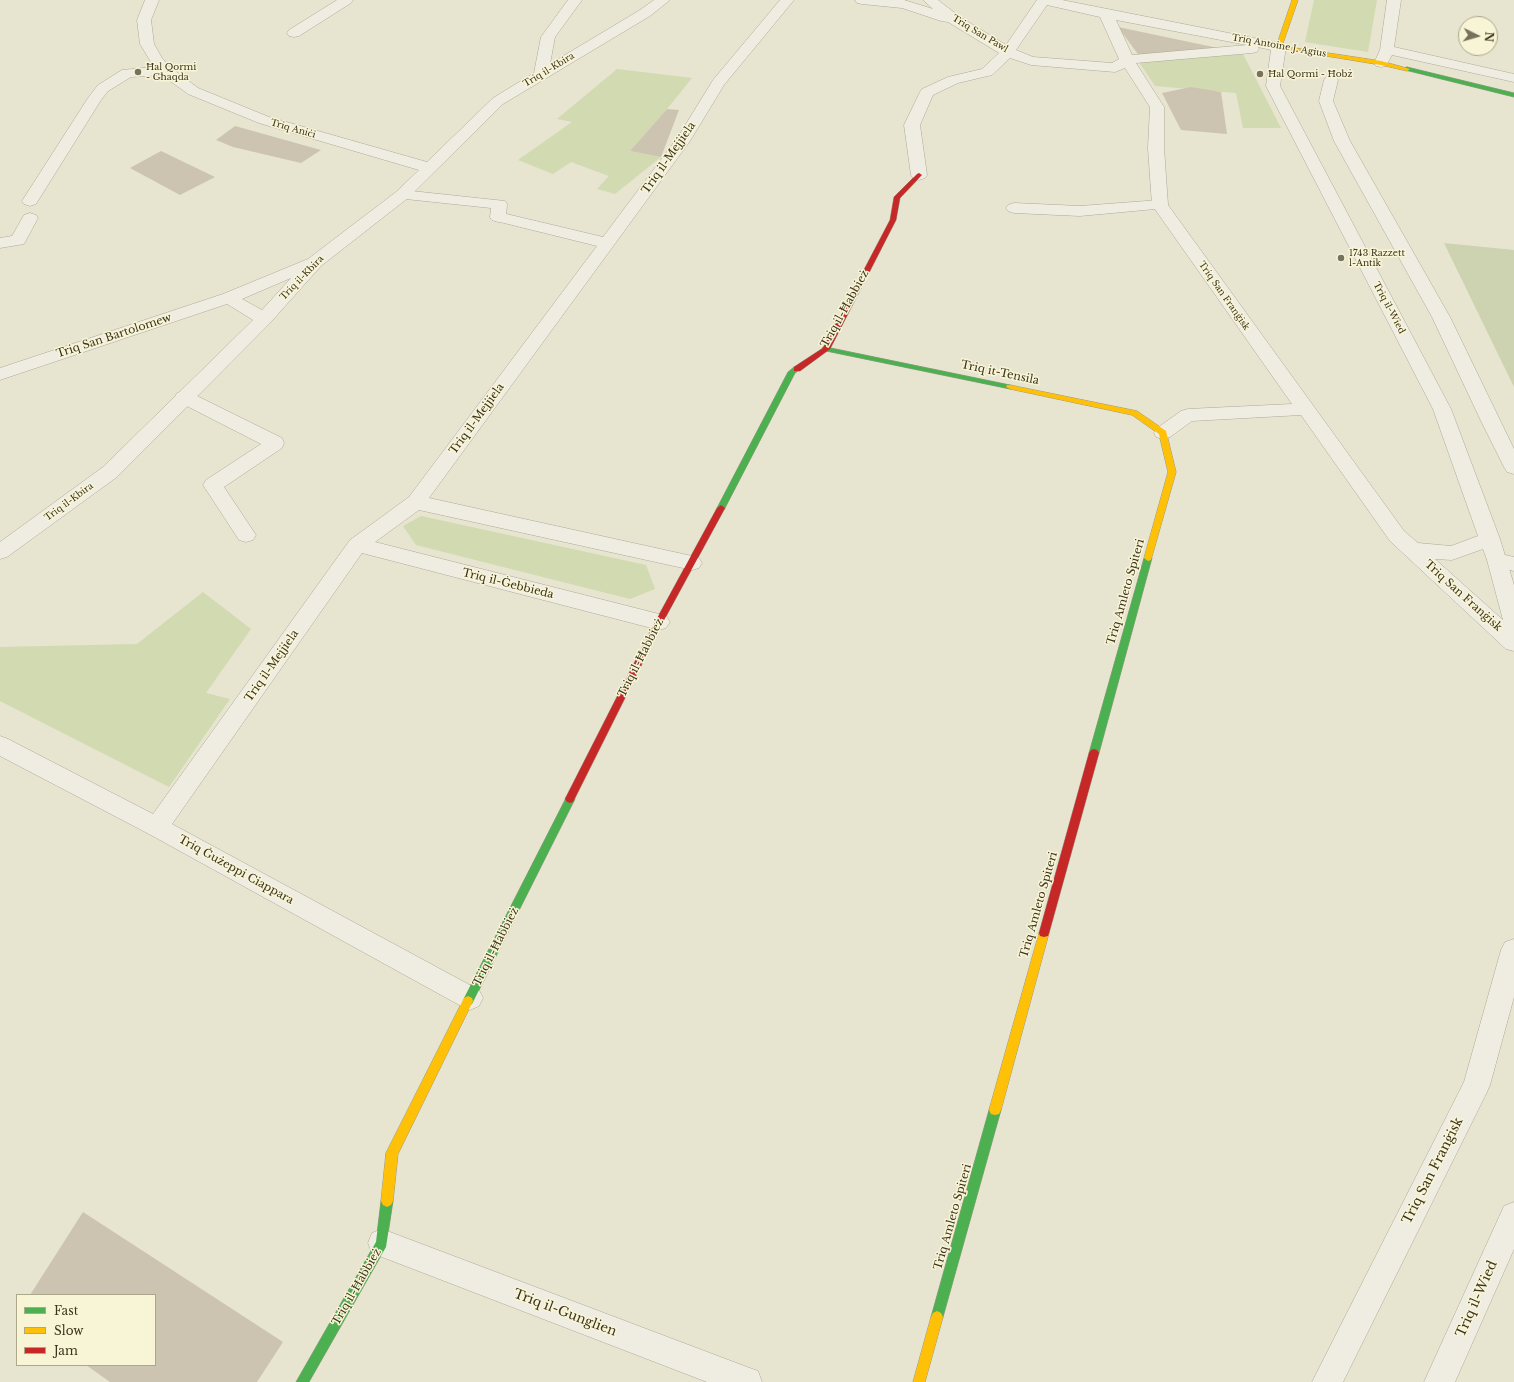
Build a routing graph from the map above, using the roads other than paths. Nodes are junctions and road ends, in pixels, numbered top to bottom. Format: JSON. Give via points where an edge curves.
{"nodes":[{"id":1,"x":152,"y":0,"type":"edge"},
{"id":2,"x":346,"y":0,"type":"edge"},
{"id":3,"x":575,"y":0,"type":"edge"},
{"id":4,"x":662,"y":0,"type":"edge"},
{"id":5,"x":786,"y":0,"type":"edge"},
{"id":6,"x":862,"y":0,"type":"edge"},
{"id":7,"x":930,"y":0,"type":"edge"},
{"id":8,"x":1044,"y":0,"type":"edge"},
{"id":9,"x":1295,"y":0,"type":"edge"},
{"id":10,"x":1394,"y":0,"type":"edge"},
{"id":11,"x":1106,"y":14,"type":"junction"},
{"id":12,"x":955,"y":20,"type":"junction"},
{"id":13,"x":294,"y":33,"type":"dead end"},
{"id":14,"x":1279,"y":46,"type":"junction"},
{"id":15,"x":1387,"y":50,"type":"junction"},
{"id":16,"x":1008,"y":52,"type":"junction"},
{"id":17,"x":1127,"y":60,"type":"junction"},
{"id":18,"x":1381,"y":64,"type":"junction"},
{"id":19,"x":164,"y":70,"type":"junction"},
{"id":20,"x":541,"y":74,"type":"junction"},
{"id":21,"x":1514,"y":78,"type":"edge"},
{"id":22,"x":1331,"y":80,"type":"dead end"},
{"id":23,"x":1514,"y":95,"type":"edge"},
{"id":24,"x":430,"y":168,"type":"junction"},
{"id":25,"x":919,"y":174,"type":"joint"},
{"id":26,"x":402,"y":195,"type":"junction"},
{"id":27,"x":30,"y":201,"type":"dead end"},
{"id":28,"x":1160,"y":205,"type":"junction"},
{"id":29,"x":1014,"y":208,"type":"dead end"},
{"id":30,"x":30,"y":218,"type":"dead end"},
{"id":31,"x":0,"y":243,"type":"edge"},
{"id":32,"x":607,"y":243,"type":"junction"},
{"id":33,"x":315,"y":262,"type":"junction"},
{"id":34,"x":229,"y":298,"type":"junction"},
{"id":35,"x":264,"y":319,"type":"junction"},
{"id":36,"x":826,"y":349,"type":"junction"},
{"id":37,"x":0,"y":374,"type":"edge"},
{"id":38,"x":184,"y":397,"type":"junction"},
{"id":39,"x":1305,"y":409,"type":"junction"},
{"id":40,"x":1163,"y":433,"type":"junction"},
{"id":41,"x":1514,"y":467,"type":"edge"},
{"id":42,"x":416,"y":502,"type":"junction"},
{"id":43,"x":246,"y":535,"type":"dead end"},
{"id":44,"x":1490,"y":540,"type":"junction"},
{"id":45,"x":357,"y":546,"type":"junction"},
{"id":46,"x":1412,"y":550,"type":"junction"},
{"id":47,"x":0,"y":552,"type":"edge"},
{"id":48,"x":1506,"y":562,"type":"edge"},
{"id":49,"x":692,"y":563,"type":"junction"},
{"id":50,"x":659,"y":622,"type":"junction"},
{"id":51,"x":1514,"y":623,"type":"edge"},
{"id":52,"x":1514,"y":643,"type":"edge"},
{"id":53,"x":0,"y":745,"type":"edge"},
{"id":54,"x":157,"y":827,"type":"junction"},
{"id":55,"x":1514,"y":950,"type":"edge"},
{"id":56,"x":470,"y":998,"type":"junction"},
{"id":57,"x":1514,"y":1216,"type":"edge"},
{"id":58,"x":382,"y":1243,"type":"junction"},
{"id":59,"x":302,"y":1382,"type":"edge"},
{"id":60,"x":747,"y":1382,"type":"edge"},
{"id":61,"x":919,"y":1382,"type":"edge"},
{"id":62,"x":1327,"y":1382,"type":"edge"},
{"id":63,"x":1439,"y":1382,"type":"edge"}],
"edges":[{"from":1,"to":19,"type":"street","name":"Triq Aniċi","via":[[144,20],[147,44]]},
{"from":2,"to":13,"type":"street"},
{"from":3,"to":20,"type":"street","via":[[548,37]]},
{"from":4,"to":20,"type":"street","name":"Triq il-Kbira","via":[[645,13]]},
{"from":5,"to":32,"type":"street","name":"Triq il-Mejjiela","via":[[718,83],[686,138]]},
{"from":6,"to":12,"type":"street","via":[[904,4]]},
{"from":7,"to":12,"type":"street","name":"Triq San Pawl"},
{"from":8,"to":11,"type":"street","name":"Triq Antoine J. Agius"},
{"from":8,"to":16,"type":"street","name":"Triq il-Ħabbież"},
{"from":9,"to":14,"type":"street","name":"Triq il-Wied"},
{"from":10,"to":15,"type":"street"},
{"from":11,"to":14,"type":"street","name":"Triq Antoine J. Agius"},
{"from":11,"to":17,"type":"street"},
{"from":12,"to":16,"type":"street","name":"Triq San Pawl"},
{"from":14,"to":17,"type":"street","name":"Triq San Pawl"},
{"from":14,"to":18,"type":"street","name":"Triq Antoine J. Agius"},
{"from":14,"to":44,"type":"street","name":"Triq il-Wied","via":[[1273,86],[1442,409]]},
{"from":15,"to":18,"type":"street"},
{"from":15,"to":21,"type":"street"},
{"from":16,"to":17,"type":"street","name":"Triq San Pawl","via":[[1031,61],[1115,68]]},
{"from":16,"to":25,"type":"street","name":"Triq il-Ħabbież","via":[[987,72],[953,80],[928,92],[912,125]]},
{"from":17,"to":28,"type":"street","via":[[1158,106],[1156,148]]},
{"from":18,"to":23,"type":"street","name":"Triq Antoine J. Agius"},
{"from":19,"to":24,"type":"street","name":"Triq Aniċi","via":[[193,91],[264,120]]},
{"from":19,"to":27,"type":"street","via":[[127,73],[103,88],[94,98]]},
{"from":20,"to":24,"type":"street","name":"Triq il-Kbira","via":[[498,101]]},
{"from":22,"to":41,"type":"street","via":[[1326,102],[1342,141],[1441,316]]},
{"from":24,"to":26,"type":"street","name":"Triq il-Kbira"},
{"from":25,"to":36,"type":"street","name":"Triq il-Ħabbież","via":[[897,197],[893,220]]},
{"from":26,"to":32,"type":"street","via":[[499,204],[498,217]]},
{"from":26,"to":33,"type":"street","name":"Triq il-Kbira"},
{"from":28,"to":29,"type":"street","via":[[1080,211]]},
{"from":28,"to":39,"type":"street","name":"Triq San Franġisk"},
{"from":30,"to":31,"type":"street","via":[[18,240]]},
{"from":32,"to":42,"type":"street","name":"Triq il-Mejjiela"},
{"from":33,"to":34,"type":"street","name":"Triq San Bartolomew"},
{"from":33,"to":35,"type":"street","name":"Triq il-Kbira"},
{"from":34,"to":35,"type":"street"},
{"from":34,"to":37,"type":"street","name":"Triq San Bartolomew"},
{"from":35,"to":38,"type":"street","name":"Triq il-Kbira"},
{"from":36,"to":40,"type":"street","name":"Triq it-Tensila","via":[[1134,413]]},
{"from":36,"to":49,"type":"street","name":"Triq il-Ħabbież","via":[[792,372]]},
{"from":38,"to":43,"type":"street","via":[[276,443],[213,485]]},
{"from":38,"to":47,"type":"street","name":"Triq il-Kbira","via":[[110,472]]},
{"from":39,"to":40,"type":"street","via":[[1188,415]]},
{"from":39,"to":46,"type":"street","name":"Triq San Franġisk","via":[[1397,536]]},
{"from":40,"to":61,"type":"street","name":"Triq Amleto Spiteri","via":[[1172,472]]},
{"from":42,"to":45,"type":"street","name":"Triq il-Mejjiela"},
{"from":42,"to":49,"type":"street"},
{"from":44,"to":46,"type":"street","name":"Triq San Franġisk","via":[[1452,553]]},
{"from":44,"to":48,"type":"street","name":"Triq il-Wied"},
{"from":45,"to":50,"type":"street","name":"Triq il-Ġebbieda"},
{"from":45,"to":54,"type":"street","name":"Triq il-Mejjiela"},
{"from":46,"to":52,"type":"street","name":"Triq San Franġisk"},
{"from":48,"to":51,"type":"street","name":"Triq il-Wied"},
{"from":49,"to":50,"type":"street","name":"Triq il-Ħabbież"},
{"from":50,"to":56,"type":"street","name":"Triq il-Ħabbież"},
{"from":53,"to":54,"type":"street","name":"Triq Ġużeppi Ciappara"},
{"from":54,"to":56,"type":"street","name":"Triq Ġużeppi Ciappara"},
{"from":55,"to":62,"type":"street","name":"Triq San Franġisk","via":[[1476,1085]]},
{"from":56,"to":58,"type":"street","name":"Triq il-Ħabbież","via":[[392,1153]]},
{"from":57,"to":63,"type":"street","name":"Triq il-Wied"},
{"from":58,"to":59,"type":"street","name":"Triq il-Ħabbież"},
{"from":58,"to":60,"type":"street","name":"Triq il-Gunglien"}]}
